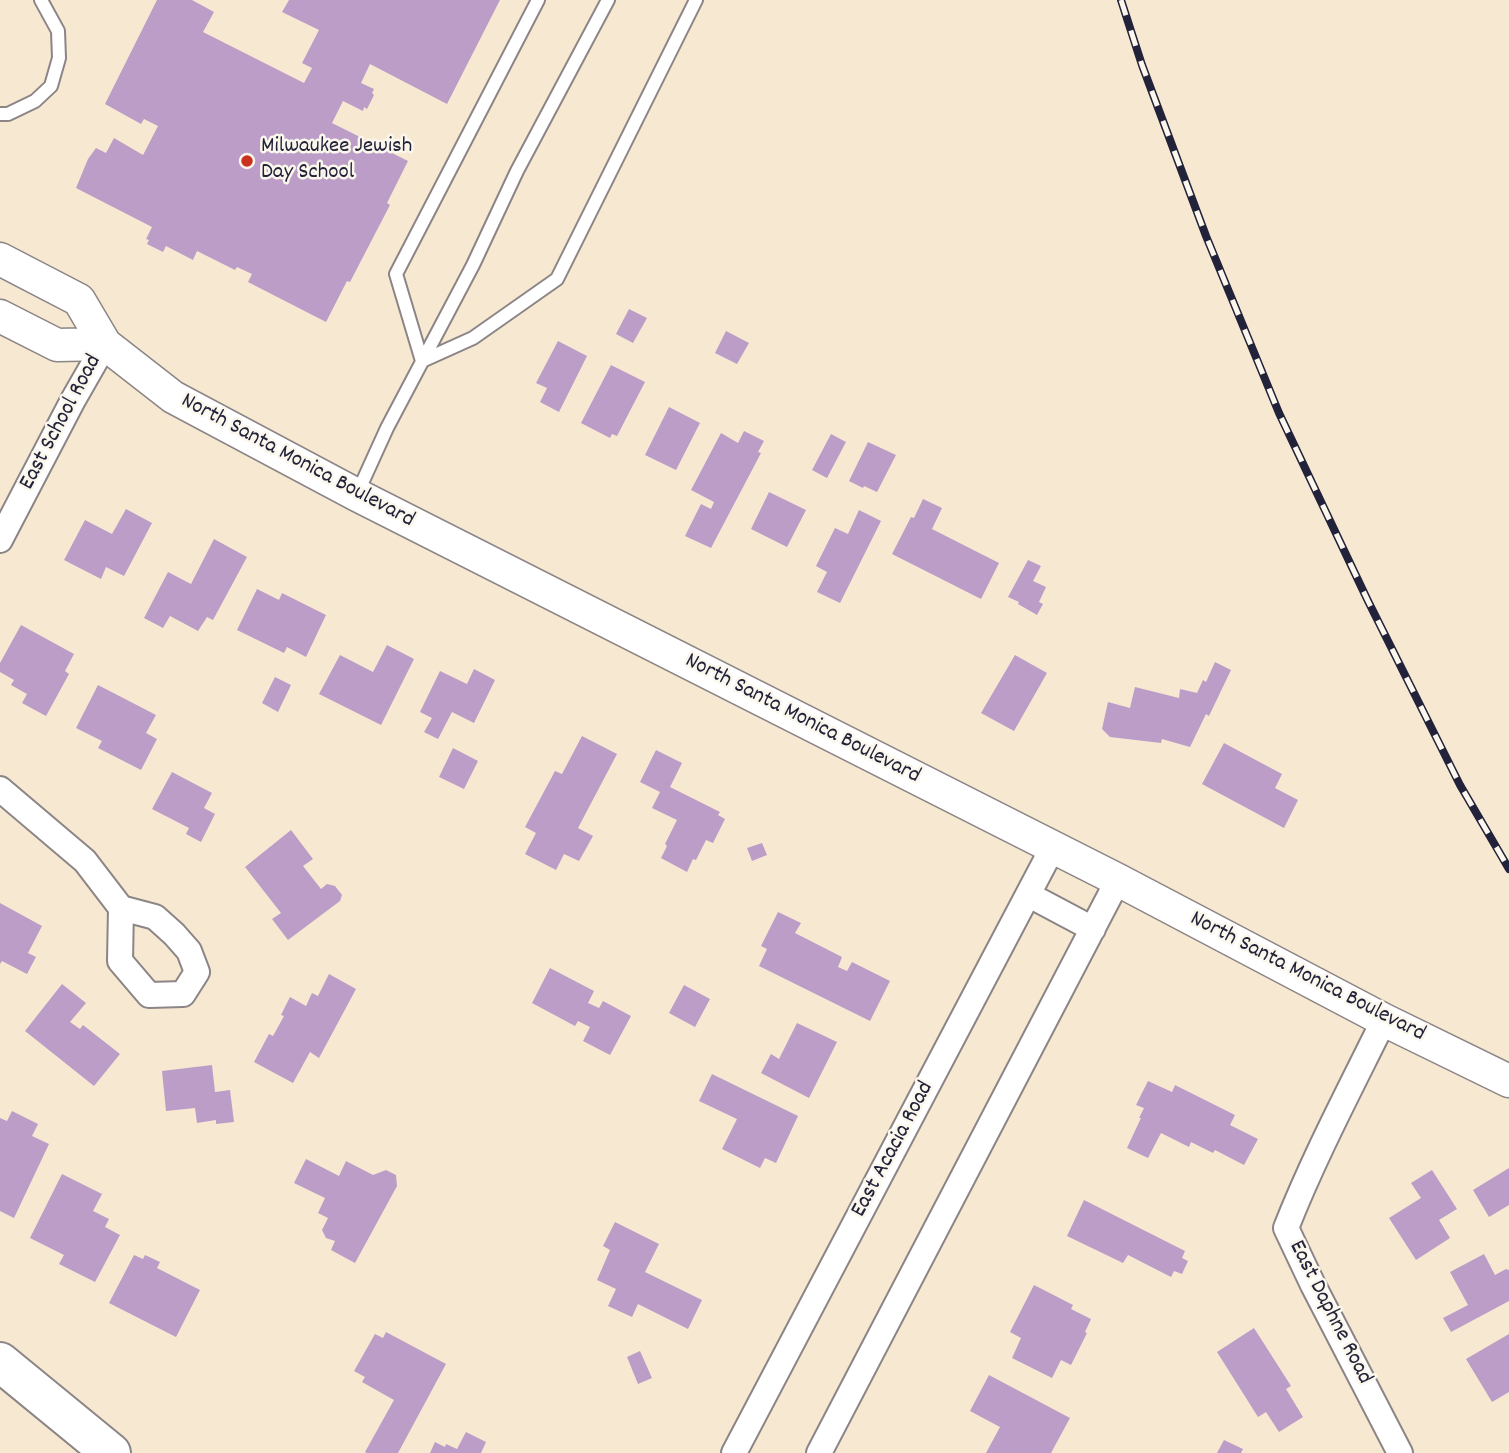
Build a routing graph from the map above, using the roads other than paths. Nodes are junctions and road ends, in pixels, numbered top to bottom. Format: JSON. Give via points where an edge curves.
{"nodes":[{"id":1,"x":41,"y":0,"type":"edge"},
{"id":2,"x":538,"y":0,"type":"edge"},
{"id":3,"x":608,"y":0,"type":"edge"},
{"id":4,"x":696,"y":0,"type":"edge"},
{"id":5,"x":0,"y":114,"type":"edge"},
{"id":6,"x":0,"y":259,"type":"edge"},
{"id":7,"x":0,"y":316,"type":"edge"},
{"id":8,"x":105,"y":344,"type":"junction"},
{"id":9,"x":422,"y":361,"type":"junction"},
{"id":10,"x":357,"y":495,"type":"junction"},
{"id":11,"x":0,"y":540,"type":"edge"},
{"id":12,"x":0,"y":789,"type":"edge"},
{"id":13,"x":1053,"y":848,"type":"junction"},
{"id":14,"x":1118,"y":880,"type":"junction"},
{"id":15,"x":1028,"y":895,"type":"junction"},
{"id":16,"x":121,"y":908,"type":"dead end"},
{"id":17,"x":1093,"y":929,"type":"junction"},
{"id":18,"x":1384,"y":1020,"type":"junction"},
{"id":19,"x":1509,"y":1081,"type":"edge"},
{"id":20,"x":0,"y":1362,"type":"edge"},
{"id":21,"x":111,"y":1453,"type":"edge"},
{"id":22,"x":734,"y":1453,"type":"edge"},
{"id":23,"x":819,"y":1453,"type":"edge"},
{"id":24,"x":1401,"y":1453,"type":"edge"}],
"edges":[{"from":1,"to":5,"type":"lane","via":[[58,31],[59,58],[51,86],[35,102]]},
{"from":2,"to":9,"type":"lane","via":[[396,274]]},
{"from":3,"to":9,"type":"lane"},
{"from":4,"to":9,"type":"lane","via":[[557,279],[473,338]]},
{"from":6,"to":8,"type":"street","name":"North Santa Monica Boulevard","via":[[79,300]]},
{"from":7,"to":8,"type":"street","via":[[57,345]]},
{"from":8,"to":10,"type":"street","name":"North Santa Monica Boulevard","via":[[173,397]]},
{"from":8,"to":11,"type":"street","name":"East School Road"},
{"from":9,"to":10,"type":"lane"},
{"from":10,"to":13,"type":"street","name":"North Santa Monica Boulevard"},
{"from":12,"to":16,"type":"street","via":[[85,861]]},
{"from":13,"to":14,"type":"street","name":"North Santa Monica Boulevard"},
{"from":13,"to":15,"type":"street","name":"East Acacia Road"},
{"from":14,"to":17,"type":"street"},
{"from":14,"to":18,"type":"street","name":"North Santa Monica Boulevard"},
{"from":15,"to":17,"type":"street"},
{"from":15,"to":22,"type":"street","name":"East Acacia Road"},
{"from":17,"to":23,"type":"street"},
{"from":18,"to":19,"type":"street","name":"North Santa Monica Boulevard"},
{"from":18,"to":24,"type":"street","name":"East Daphne Road","via":[[1286,1228]]},
{"from":20,"to":21,"type":"main road"}]}
